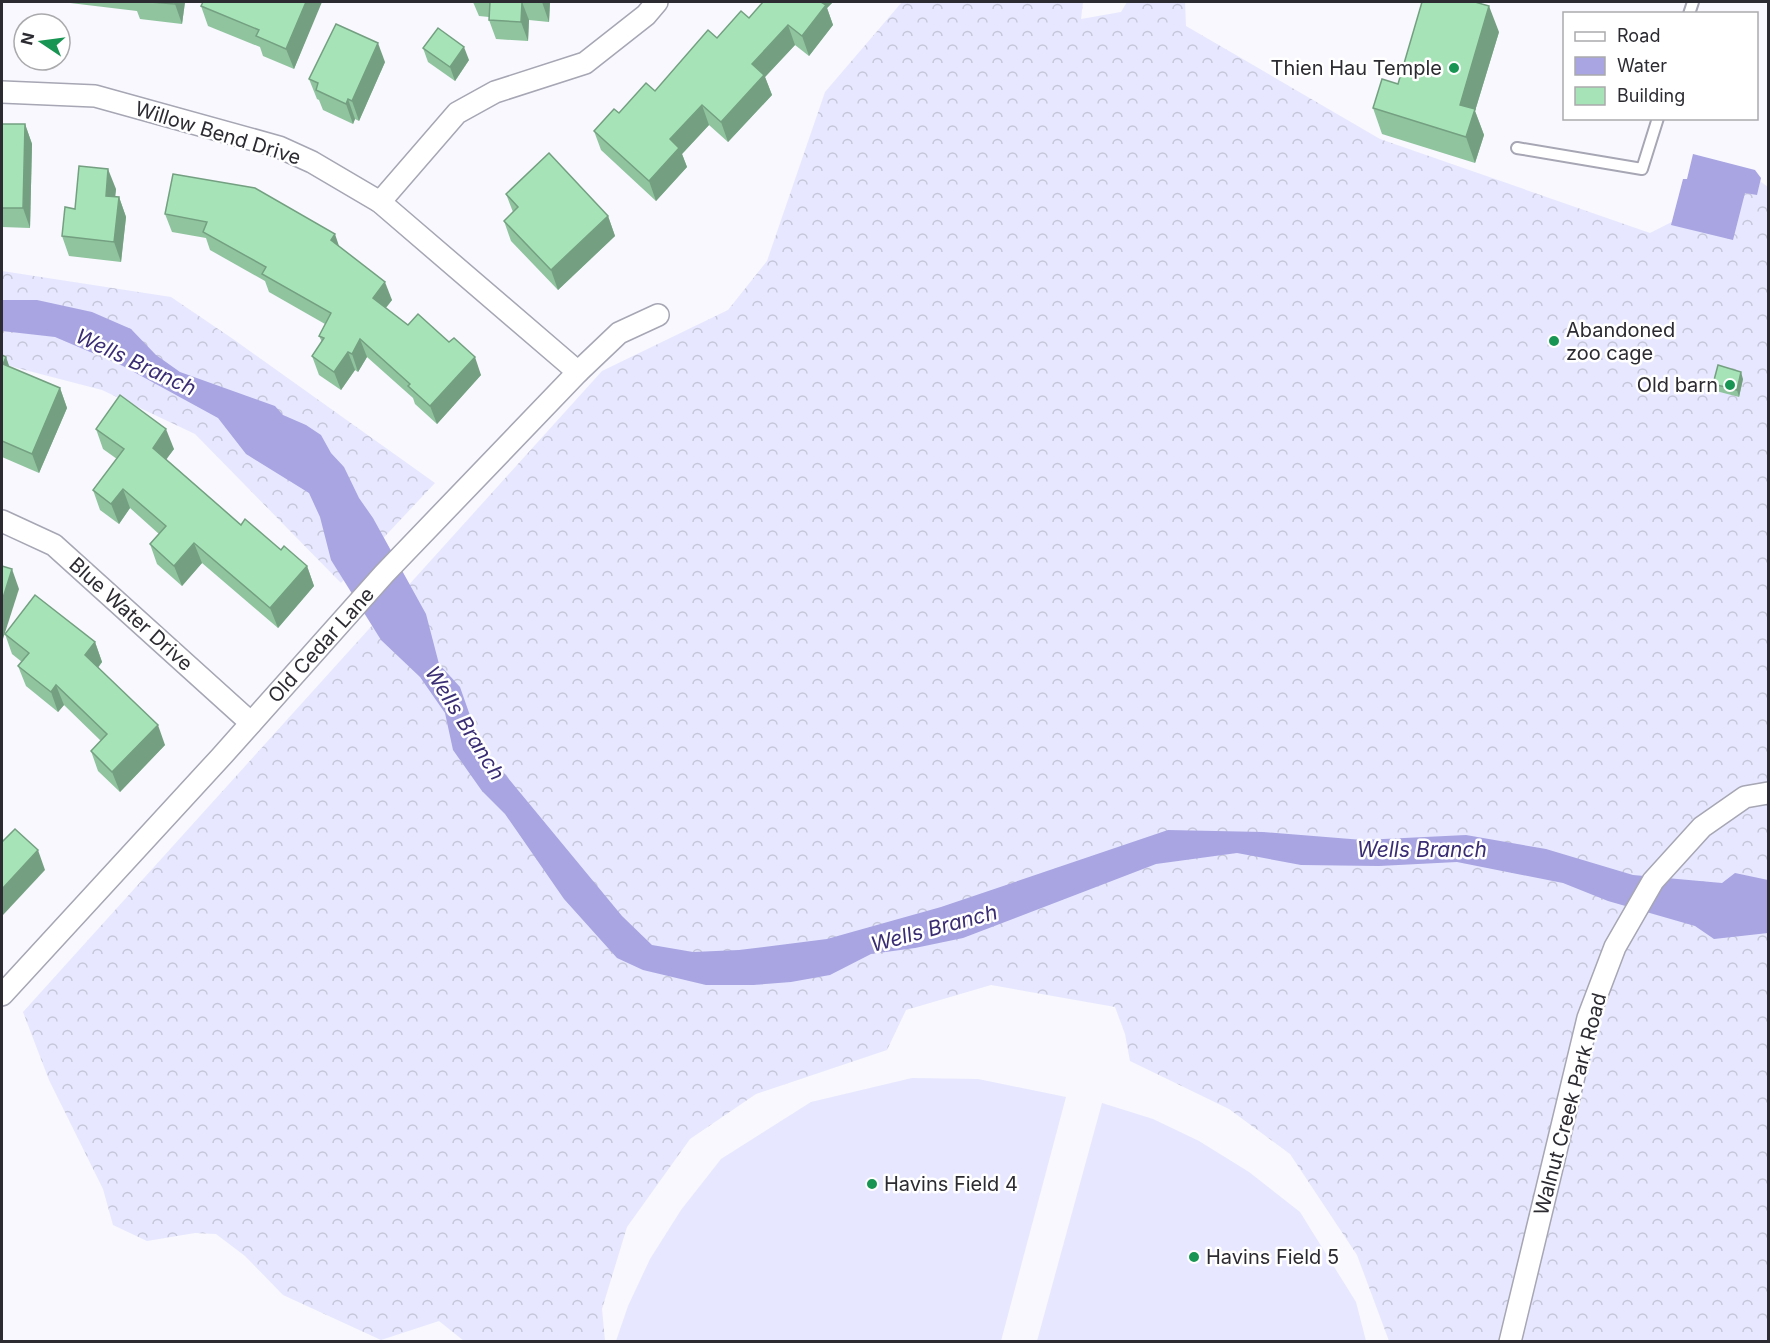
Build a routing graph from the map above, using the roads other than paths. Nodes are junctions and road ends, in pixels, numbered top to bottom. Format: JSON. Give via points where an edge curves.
{"nodes":[{"id":1,"x":647,"y":6,"type":"edge"},
{"id":2,"x":2,"y":92,"type":"edge"},
{"id":3,"x":1657,"y":120,"type":"edge"},
{"id":4,"x":1517,"y":148,"type":"dead end"},
{"id":5,"x":380,"y":202,"type":"junction"},
{"id":6,"x":658,"y":315,"type":"dead end"},
{"id":7,"x":578,"y":372,"type":"junction"},
{"id":8,"x":2,"y":521,"type":"edge"},
{"id":9,"x":251,"y":723,"type":"junction"},
{"id":10,"x":1768,"y":793,"type":"edge"},
{"id":11,"x":2,"y":994,"type":"edge"},
{"id":12,"x":1510,"y":1341,"type":"edge"}],
"edges":[{"from":1,"to":5,"type":"street","via":[[585,63],[495,92],[457,113]]},
{"from":2,"to":5,"type":"street","name":"Willow Bend Drive","via":[[95,96],[279,147]]},
{"from":3,"to":4,"type":"lane","via":[[1642,169]]},
{"from":5,"to":7,"type":"street","name":"Willow Bend Drive"},
{"from":6,"to":7,"type":"street","name":"Old Cedar Lane","via":[[619,333]]},
{"from":7,"to":9,"type":"street","name":"Old Cedar Lane","via":[[384,574]]},
{"from":8,"to":9,"type":"street","name":"Blue Water Drive","via":[[54,545]]},
{"from":9,"to":11,"type":"street","name":"Old Cedar Lane"},
{"from":10,"to":12,"type":"street","name":"Walnut Creek Park Road","via":[[1745,797],[1702,827],[1653,881],[1615,947],[1588,1018]]}]}
